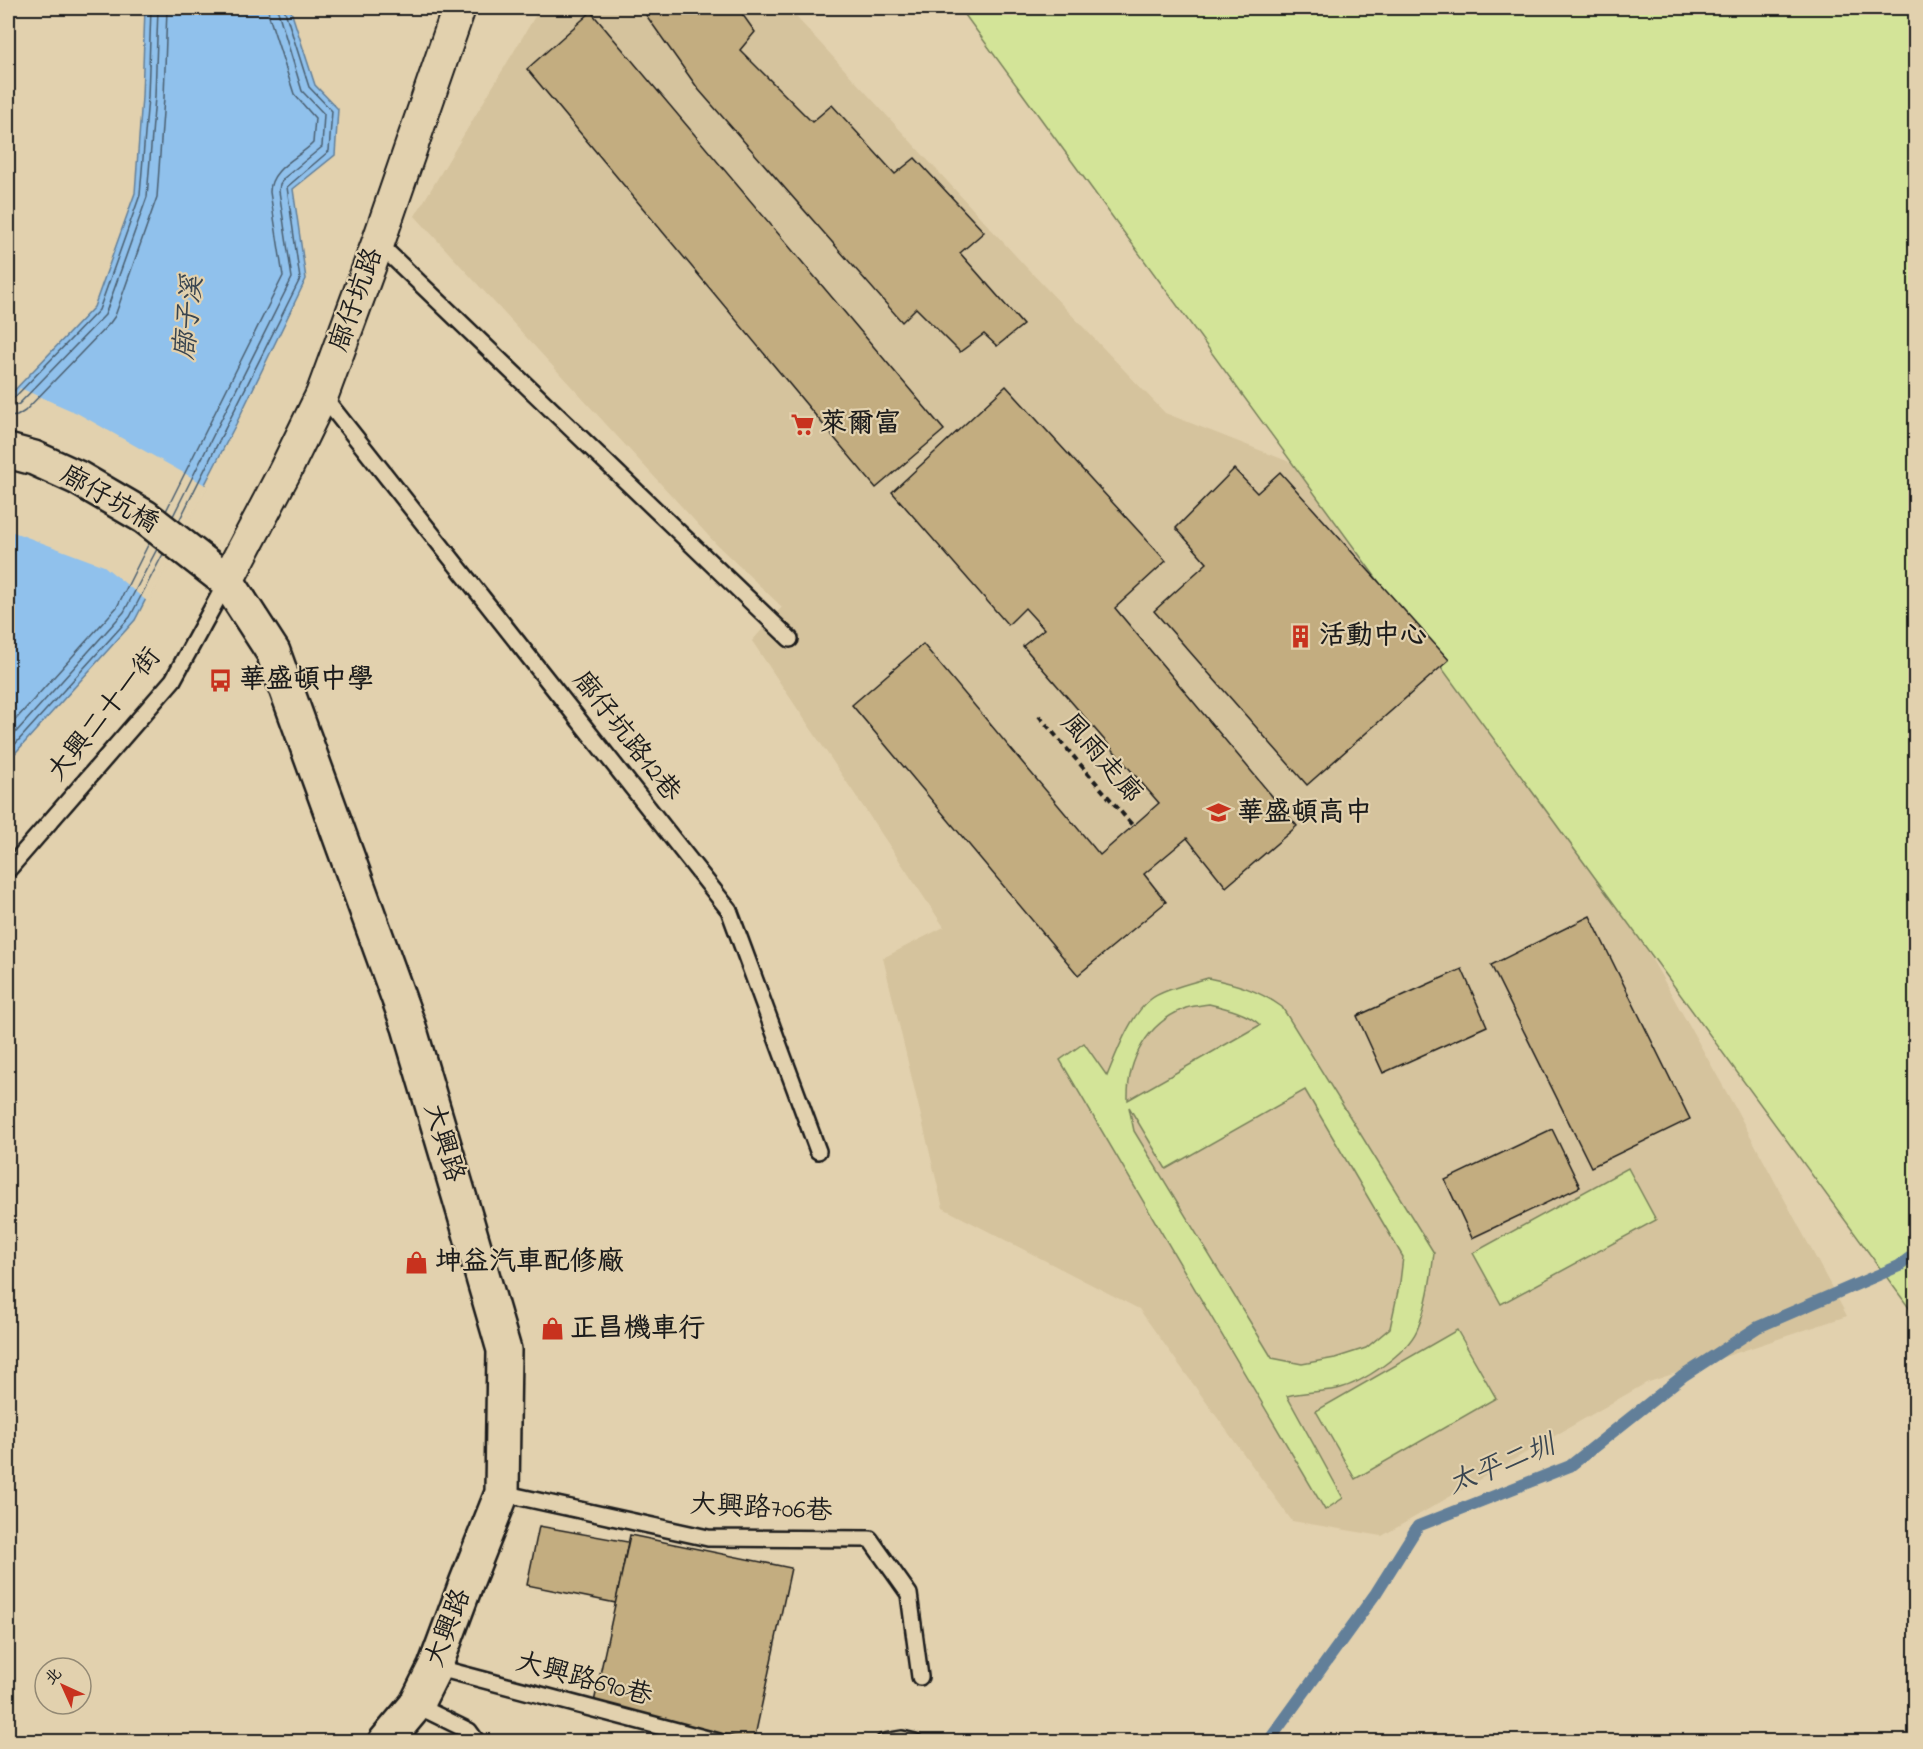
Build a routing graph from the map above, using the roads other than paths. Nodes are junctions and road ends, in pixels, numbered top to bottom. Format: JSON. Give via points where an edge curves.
{"nodes":[{"id":1,"x":459,"y":8,"type":"edge"},
{"id":2,"x":378,"y":243,"type":"junction"},
{"id":3,"x":322,"y":395,"type":"junction"},
{"id":4,"x":8,"y":451,"type":"edge"},
{"id":5,"x":215,"y":571,"type":"junction"},
{"id":6,"x":790,"y":639,"type":"dead end"},
{"id":7,"x":8,"y":870,"type":"edge"},
{"id":8,"x":818,"y":1151,"type":"dead end"},
{"id":9,"x":502,"y":1492,"type":"junction"},
{"id":10,"x":435,"y":1667,"type":"junction"},
{"id":11,"x":920,"y":1677,"type":"dead end"},
{"id":12,"x":416,"y":1705,"type":"junction"},
{"id":13,"x":386,"y":1742,"type":"edge"},
{"id":14,"x":477,"y":1742,"type":"edge"},
{"id":15,"x":719,"y":1742,"type":"edge"},
{"id":16,"x":884,"y":1742,"type":"edge"},
{"id":17,"x":915,"y":1742,"type":"edge"}],
"edges":[{"from":1,"to":2,"type":"street","name":"廍仔坑路"},
{"from":2,"to":3,"type":"street","name":"廍仔坑路"},
{"from":2,"to":6,"type":"lane"},
{"from":3,"to":5,"type":"street","name":"廍仔坑路","via":[[285,471]]},
{"from":3,"to":8,"type":"lane","name":"廍仔坑路12巷","via":[[729,910]]},
{"from":4,"to":5,"type":"main road","name":"廍仔坑橋","via":[[78,478],[145,517]]},
{"from":5,"to":7,"type":"lane","name":"大興二十一街","via":[[173,680]]},
{"from":5,"to":9,"type":"main road","name":"大興路","via":[[273,652],[412,1039],[504,1350]]},
{"from":9,"to":10,"type":"main road","name":"大興路"},
{"from":9,"to":11,"type":"lane","name":"大興路706巷","via":[[708,1538],[870,1539],[909,1594]]},
{"from":10,"to":12,"type":"main road","name":"大興路"},
{"from":10,"to":15,"type":"lane","name":"大興路690巷"},
{"from":12,"to":13,"type":"main road","name":"大興路"},
{"from":12,"to":14,"type":"lane","via":[[469,1731]]},
{"from":16,"to":17,"type":"lane"}]}
